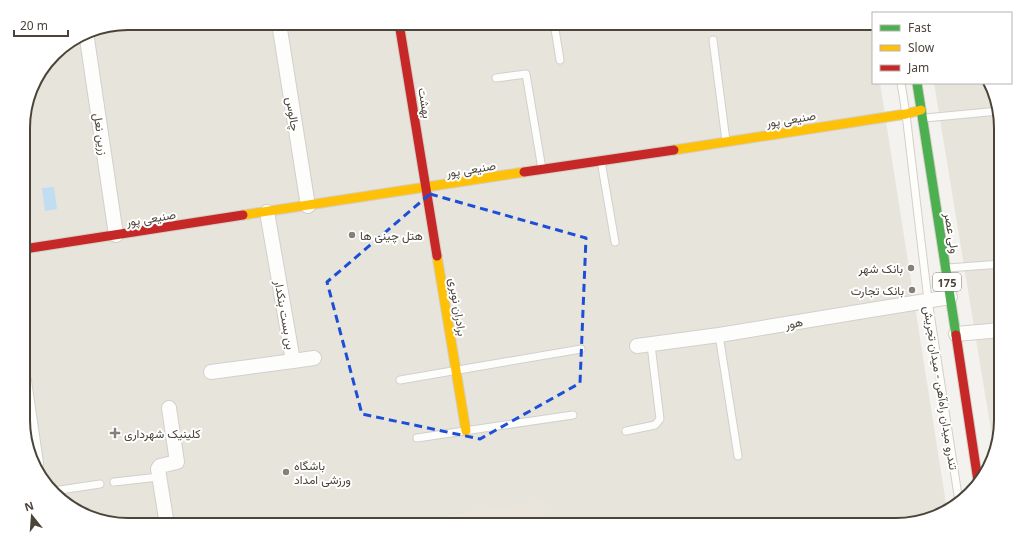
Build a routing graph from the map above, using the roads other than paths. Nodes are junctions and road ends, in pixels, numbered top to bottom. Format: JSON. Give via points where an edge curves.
{"nodes":[{"id":1,"x":280,"y":30,"type":"edge"},
{"id":2,"x":400,"y":30,"type":"edge"},
{"id":3,"x":555,"y":30,"type":"edge"},
{"id":4,"x":87,"y":39,"type":"edge"},
{"id":5,"x":713,"y":40,"type":"dead end"},
{"id":6,"x":560,"y":60,"type":"dead end"},
{"id":7,"x":496,"y":78,"type":"dead end"},
{"id":8,"x":902,"y":84,"type":"edge"},
{"id":9,"x":917,"y":84,"type":"edge"},
{"id":10,"x":992,"y":111,"type":"edge"},
{"id":11,"x":906,"y":114,"type":"junction"},
{"id":12,"x":922,"y":114,"type":"junction"},
{"id":13,"x":726,"y":142,"type":"junction"},
{"id":14,"x":601,"y":161,"type":"junction"},
{"id":15,"x":542,"y":170,"type":"junction"},
{"id":16,"x":426,"y":188,"type":"junction"},
{"id":17,"x":308,"y":206,"type":"junction"},
{"id":18,"x":267,"y":212,"type":"junction"},
{"id":19,"x":116,"y":235,"type":"junction"},
{"id":20,"x":615,"y":242,"type":"dead end"},
{"id":21,"x":30,"y":248,"type":"edge"},
{"id":22,"x":994,"y":264,"type":"edge"},
{"id":23,"x":945,"y":268,"type":"junction"},
{"id":24,"x":950,"y":297,"type":"junction"},
{"id":25,"x":928,"y":300,"type":"junction"},
{"id":26,"x":994,"y":331,"type":"edge"},
{"id":27,"x":956,"y":334,"type":"junction"},
{"id":28,"x":719,"y":335,"type":"junction"},
{"id":29,"x":651,"y":345,"type":"junction"},
{"id":30,"x":637,"y":346,"type":"dead end"},
{"id":31,"x":581,"y":349,"type":"dead end"},
{"id":32,"x":314,"y":358,"type":"dead end"},
{"id":33,"x":293,"y":360,"type":"junction"},
{"id":34,"x":456,"y":370,"type":"junction"},
{"id":35,"x":211,"y":372,"type":"dead end"},
{"id":36,"x":400,"y":380,"type":"dead end"},
{"id":37,"x":169,"y":408,"type":"dead end"},
{"id":38,"x":573,"y":415,"type":"dead end"},
{"id":39,"x":30,"y":424,"type":"edge"},
{"id":40,"x":466,"y":431,"type":"junction"},
{"id":41,"x":626,"y":431,"type":"dead end"},
{"id":42,"x":417,"y":438,"type":"dead end"},
{"id":43,"x":34,"y":449,"type":"edge"},
{"id":44,"x":738,"y":456,"type":"dead end"},
{"id":45,"x":977,"y":476,"type":"edge"},
{"id":46,"x":159,"y":477,"type":"junction"},
{"id":47,"x":114,"y":482,"type":"dead end"},
{"id":48,"x":100,"y":484,"type":"dead end"},
{"id":49,"x":60,"y":490,"type":"edge"},
{"id":50,"x":958,"y":496,"type":"edge"},
{"id":51,"x":166,"y":518,"type":"edge"}],
"edges":[{"from":1,"to":17,"type":"street","name":"چالوس"},
{"from":2,"to":16,"type":"street","name":"بهشت"},
{"from":3,"to":6,"type":"lane"},
{"from":4,"to":19,"type":"street","name":"زرین نعل"},
{"from":5,"to":13,"type":"lane"},
{"from":7,"to":15,"type":"lane","via":[[526,74]]},
{"from":8,"to":11,"type":"lane","name":"تندرو میدان راه‌آهن - میدان تجریش"},
{"from":9,"to":12,"type":"street","name":"ولی عصر","number":"175"},
{"from":10,"to":12,"type":"lane"},
{"from":11,"to":12,"type":"street","name":"صنیعی پور"},
{"from":11,"to":13,"type":"street","name":"صنیعی پور"},
{"from":11,"to":25,"type":"lane","name":"تندرو میدان راه‌آهن - میدان تجریش"},
{"from":12,"to":23,"type":"street","name":"ولی عصر","number":"175"},
{"from":13,"to":14,"type":"street","name":"صنیعی پور"},
{"from":14,"to":15,"type":"street","name":"صنیعی پور"},
{"from":14,"to":20,"type":"lane"},
{"from":15,"to":16,"type":"street","name":"صنیعی پور"},
{"from":16,"to":17,"type":"street","name":"صنیعی پور"},
{"from":16,"to":34,"type":"street","name":"برادران نوبری"},
{"from":17,"to":18,"type":"street","name":"صنیعی پور"},
{"from":18,"to":19,"type":"street","name":"صنیعی پور"},
{"from":18,"to":33,"type":"street","name":"بن بست بنکدار"},
{"from":19,"to":21,"type":"street","name":"صنیعی پور"},
{"from":22,"to":23,"type":"lane"},
{"from":23,"to":24,"type":"street","name":"ولی عصر","number":"175"},
{"from":24,"to":25,"type":"street","name":"هور"},
{"from":24,"to":27,"type":"street","name":"ولی عصر","number":"175"},
{"from":25,"to":28,"type":"street","name":"هور"},
{"from":25,"to":50,"type":"lane","name":"تندرو میدان راه‌آهن - میدان تجریش"},
{"from":26,"to":27,"type":"street"},
{"from":27,"to":45,"type":"street","name":"ولی عصر","number":"175"},
{"from":28,"to":29,"type":"street","name":"هور"},
{"from":28,"to":44,"type":"lane"},
{"from":29,"to":30,"type":"street","name":"هور"},
{"from":29,"to":41,"type":"lane","via":[[660,419],[655,425]]},
{"from":31,"to":34,"type":"lane"},
{"from":32,"to":33,"type":"street"},
{"from":33,"to":35,"type":"street","name":"بن بست بنکدار"},
{"from":34,"to":36,"type":"lane"},
{"from":34,"to":40,"type":"street","name":"برادران نوبری"},
{"from":37,"to":46,"type":"street","via":[[177,462],[158,468]]},
{"from":38,"to":40,"type":"lane"},
{"from":39,"to":43,"type":"street"},
{"from":40,"to":42,"type":"lane"},
{"from":46,"to":47,"type":"lane"},
{"from":46,"to":51,"type":"street"},
{"from":48,"to":49,"type":"lane"}]}
